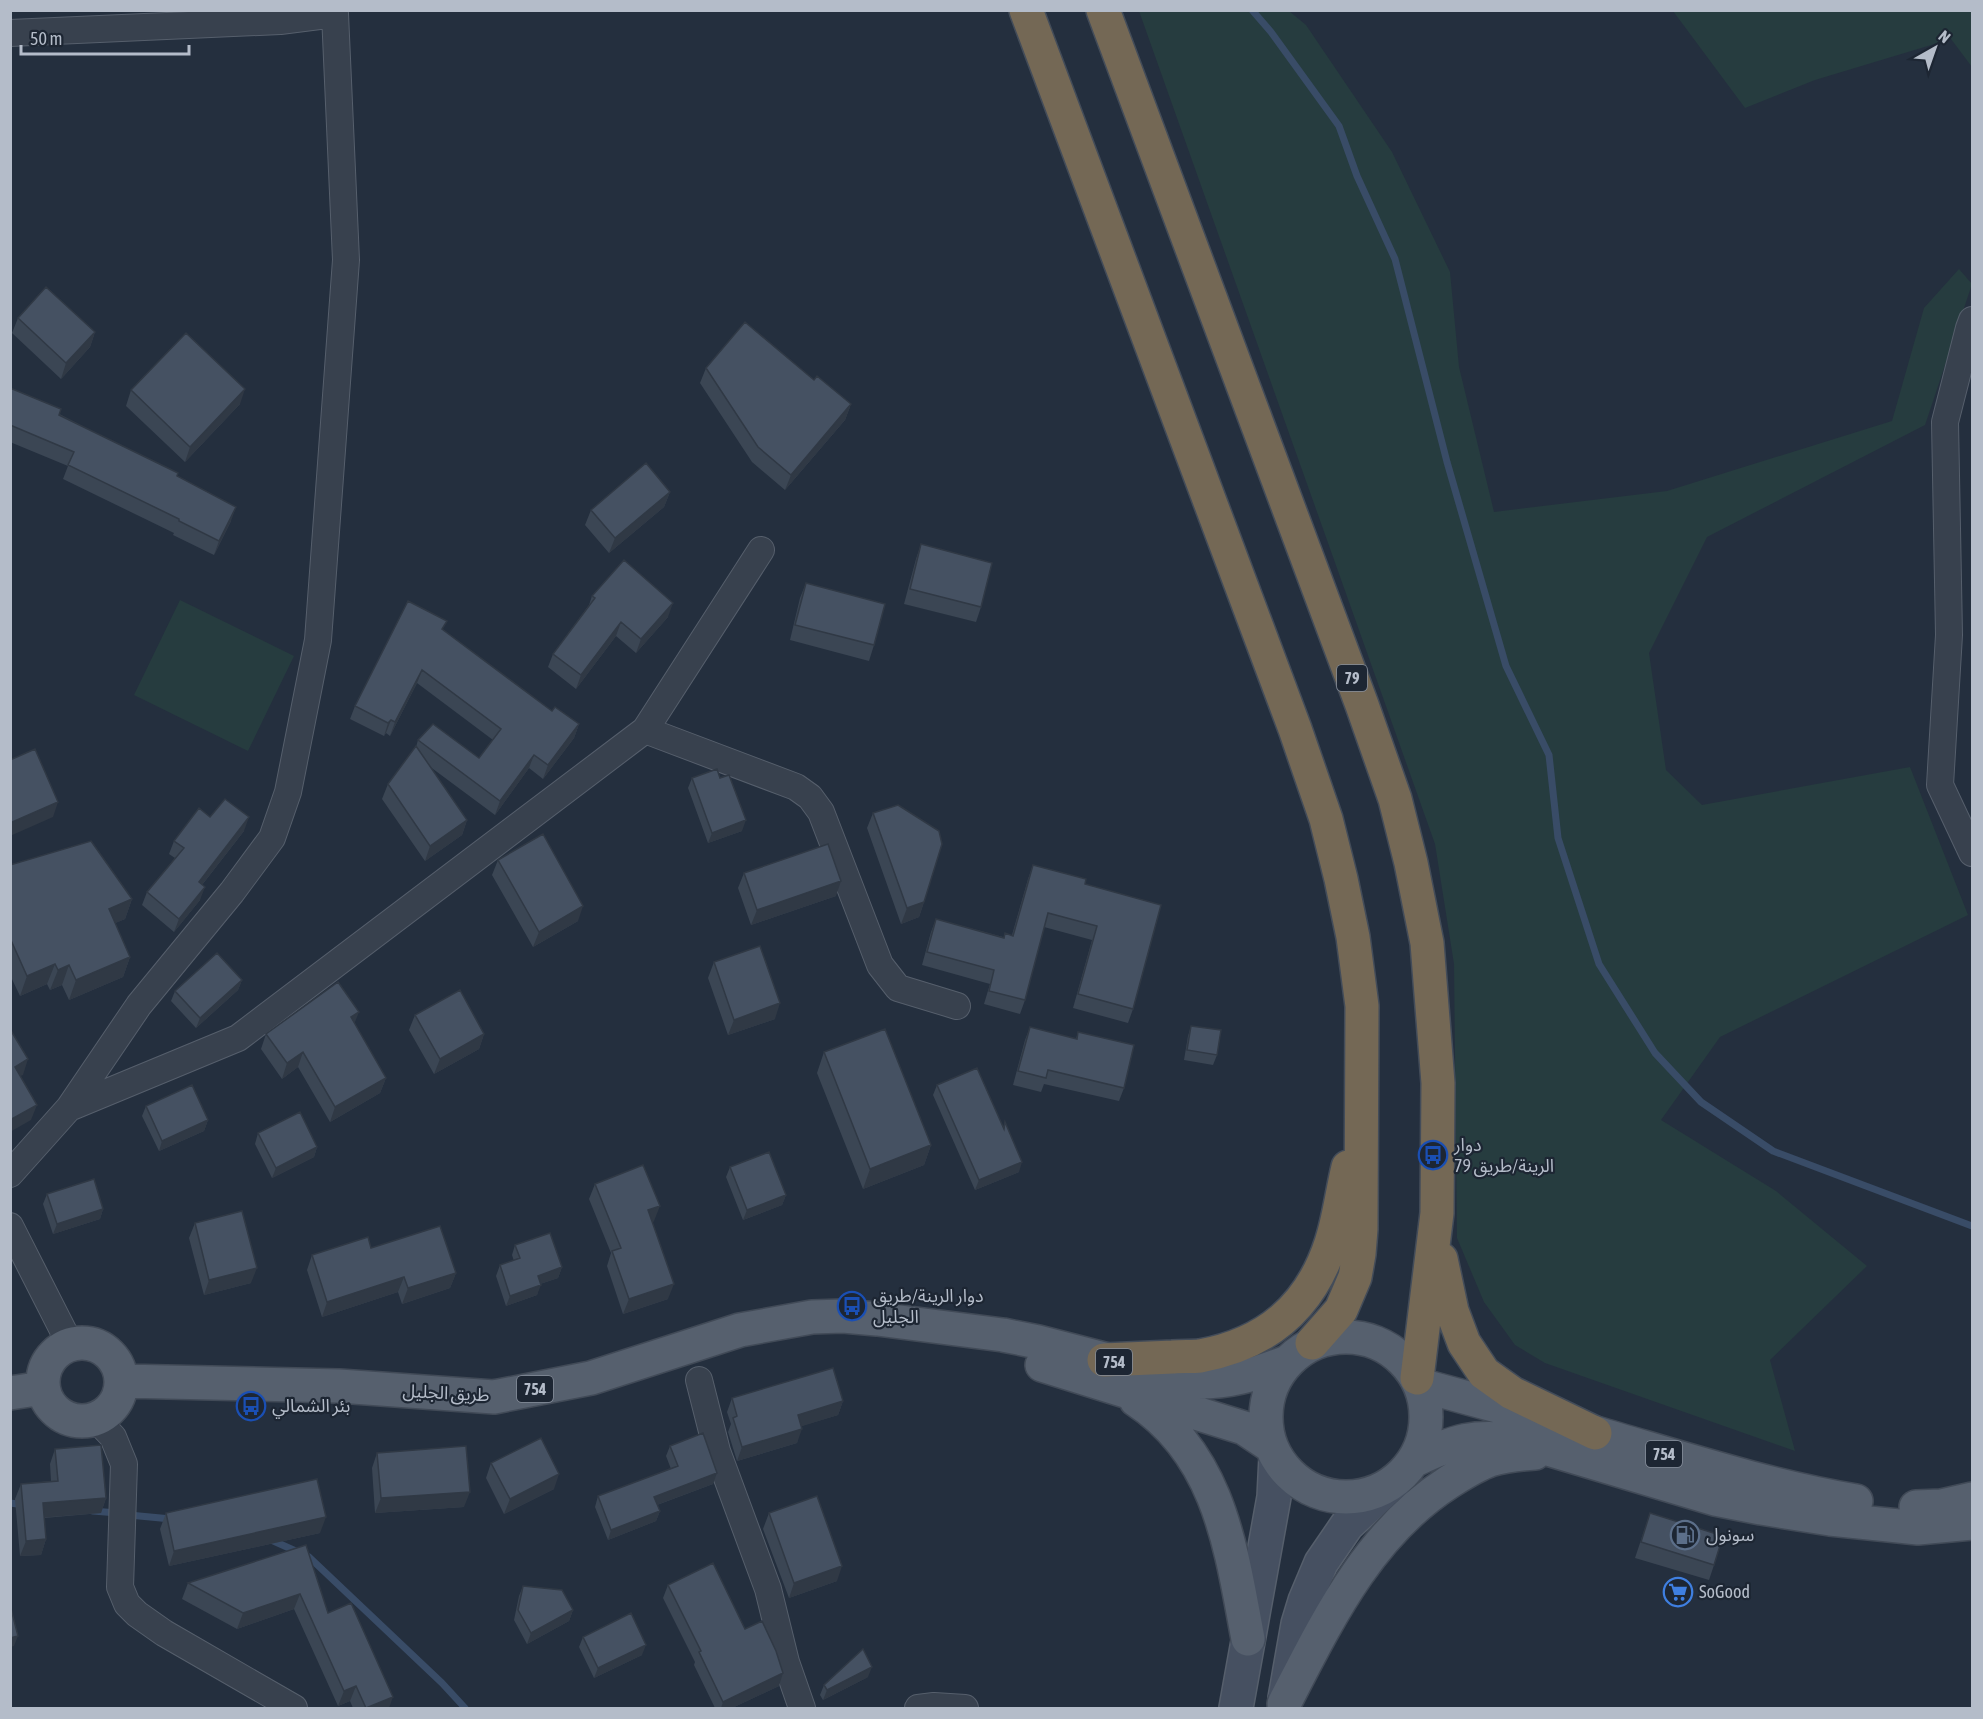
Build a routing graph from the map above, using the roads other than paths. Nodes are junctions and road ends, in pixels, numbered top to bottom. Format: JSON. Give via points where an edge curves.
{"nodes":[{"id":1,"x":1026,"y":10,"type":"edge"},
{"id":2,"x":1103,"y":10,"type":"edge"},
{"id":3,"x":10,"y":33,"type":"edge"},
{"id":4,"x":1972,"y":320,"type":"edge"},
{"id":5,"x":760,"y":550,"type":"dead end"},
{"id":6,"x":645,"y":730,"type":"junction"},
{"id":7,"x":1972,"y":854,"type":"edge"},
{"id":8,"x":957,"y":1006,"type":"dead end"},
{"id":9,"x":1361,"y":1107,"type":"junction"},
{"id":10,"x":69,"y":1108,"type":"junction"},
{"id":11,"x":10,"y":1174,"type":"edge"},
{"id":12,"x":10,"y":1226,"type":"edge"},
{"id":13,"x":1436,"y":1234,"type":"junction"},
{"id":14,"x":70,"y":1344,"type":"junction"},
{"id":15,"x":1300,"y":1353,"type":"junction"},
{"id":16,"x":1109,"y":1374,"type":"junction"},
{"id":17,"x":699,"y":1380,"type":"dead end"},
{"id":18,"x":122,"y":1381,"type":"junction"},
{"id":19,"x":1418,"y":1382,"type":"junction"},
{"id":20,"x":43,"y":1388,"type":"junction"},
{"id":21,"x":10,"y":1393,"type":"edge"},
{"id":22,"x":96,"y":1419,"type":"junction"},
{"id":23,"x":1595,"y":1433,"type":"junction"},
{"id":24,"x":1274,"y":1451,"type":"junction"},
{"id":25,"x":1552,"y":1451,"type":"junction"},
{"id":26,"x":1405,"y":1471,"type":"junction"},
{"id":27,"x":1972,"y":1499,"type":"edge"},
{"id":28,"x":1972,"y":1524,"type":"edge"},
{"id":29,"x":1248,"y":1639,"type":"junction"},
{"id":30,"x":1284,"y":1706,"type":"edge"},
{"id":31,"x":294,"y":1708,"type":"edge"},
{"id":32,"x":802,"y":1708,"type":"edge"},
{"id":33,"x":918,"y":1708,"type":"edge"},
{"id":34,"x":964,"y":1708,"type":"edge"},
{"id":35,"x":1236,"y":1708,"type":"edge"}],
"edges":[{"from":1,"to":9,"type":"highway","via":[[1326,819],[1350,926],[1362,1006]]},
{"from":2,"to":13,"type":"highway","number":"79","via":[[1395,799],[1427,943],[1438,1083]]},
{"from":3,"to":10,"type":"street","via":[[280,21],[335,14],[346,260],[318,640],[288,792],[272,838],[139,1005]]},
{"from":4,"to":7,"type":"street","via":[[1945,422],[1949,635],[1940,785]]},
{"from":5,"to":6,"type":"street"},
{"from":6,"to":8,"type":"street","via":[[796,787],[810,797],[821,812],[880,965],[898,988]]},
{"from":6,"to":10,"type":"street","via":[[238,1038]]},
{"from":9,"to":15,"type":"highway","via":[[1361,1229],[1355,1277],[1341,1310]]},
{"from":9,"to":16,"type":"highway","via":[[1331,1242],[1321,1270],[1294,1310],[1273,1328],[1242,1345]]},
{"from":10,"to":11,"type":"street"},
{"from":12,"to":14,"type":"street"},
{"from":13,"to":19,"type":"highway","number":"79"},
{"from":13,"to":23,"type":"highway","via":[[1452,1311],[1464,1342],[1484,1373],[1512,1393]]},
{"from":14,"to":18,"type":"main road","via":[[84,1342],[102,1348],[116,1362]]},
{"from":14,"to":20,"type":"main road","via":[[50,1359]]},
{"from":15,"to":16,"type":"main road","number":"754","via":[[1233,1381],[1215,1383]]},
{"from":15,"to":19,"type":"main road","number":"754","via":[[1343,1336],[1373,1341],[1399,1356]]},
{"from":15,"to":24,"type":"main road","via":[[1276,1377],[1268,1396],[1265,1419]]},
{"from":16,"to":18,"type":"main road","name":"طريق الجليل","number":"754","via":[[1029,1340],[877,1319],[812,1317],[740,1330],[591,1378],[494,1397],[339,1386]]},
{"from":16,"to":24,"type":"main road","number":"754","via":[[1244,1428]]},
{"from":16,"to":29,"type":"main road","via":[[1161,1419],[1201,1468],[1225,1530]]},
{"from":17,"to":32,"type":"street","via":[[717,1452],[768,1589]]},
{"from":18,"to":22,"type":"main road","via":[[118,1400]]},
{"from":19,"to":23,"type":"main road","number":"754"},
{"from":19,"to":26,"type":"main road","number":"754","via":[[1427,1420],[1423,1442]]},
{"from":20,"to":21,"type":"main road"},
{"from":20,"to":22,"type":"main road","via":[[58,1413],[76,1421]]},
{"from":22,"to":31,"type":"street","via":[[113,1437],[124,1464],[120,1587],[127,1604],[164,1633]]},
{"from":23,"to":27,"type":"main road","number":"754","via":[[1697,1464],[1822,1495],[1912,1507]]},
{"from":24,"to":26,"type":"main road","number":"754","via":[[1285,1469],[1302,1484],[1334,1496],[1359,1496],[1383,1488]]},
{"from":24,"to":29,"type":"main road","via":[[1274,1497]]},
{"from":25,"to":26,"type":"main road","number":"754","via":[[1521,1441],[1474,1438],[1438,1449]]},
{"from":25,"to":28,"type":"main road","number":"754","via":[[1716,1499],[1761,1508],[1918,1528]]},
{"from":25,"to":30,"type":"main road","via":[[1488,1461],[1438,1490],[1411,1512],[1347,1588]]},
{"from":26,"to":30,"type":"main road","via":[[1347,1525],[1321,1563],[1298,1624]]},
{"from":29,"to":35,"type":"main road"},
{"from":33,"to":34,"type":"street"}]}
